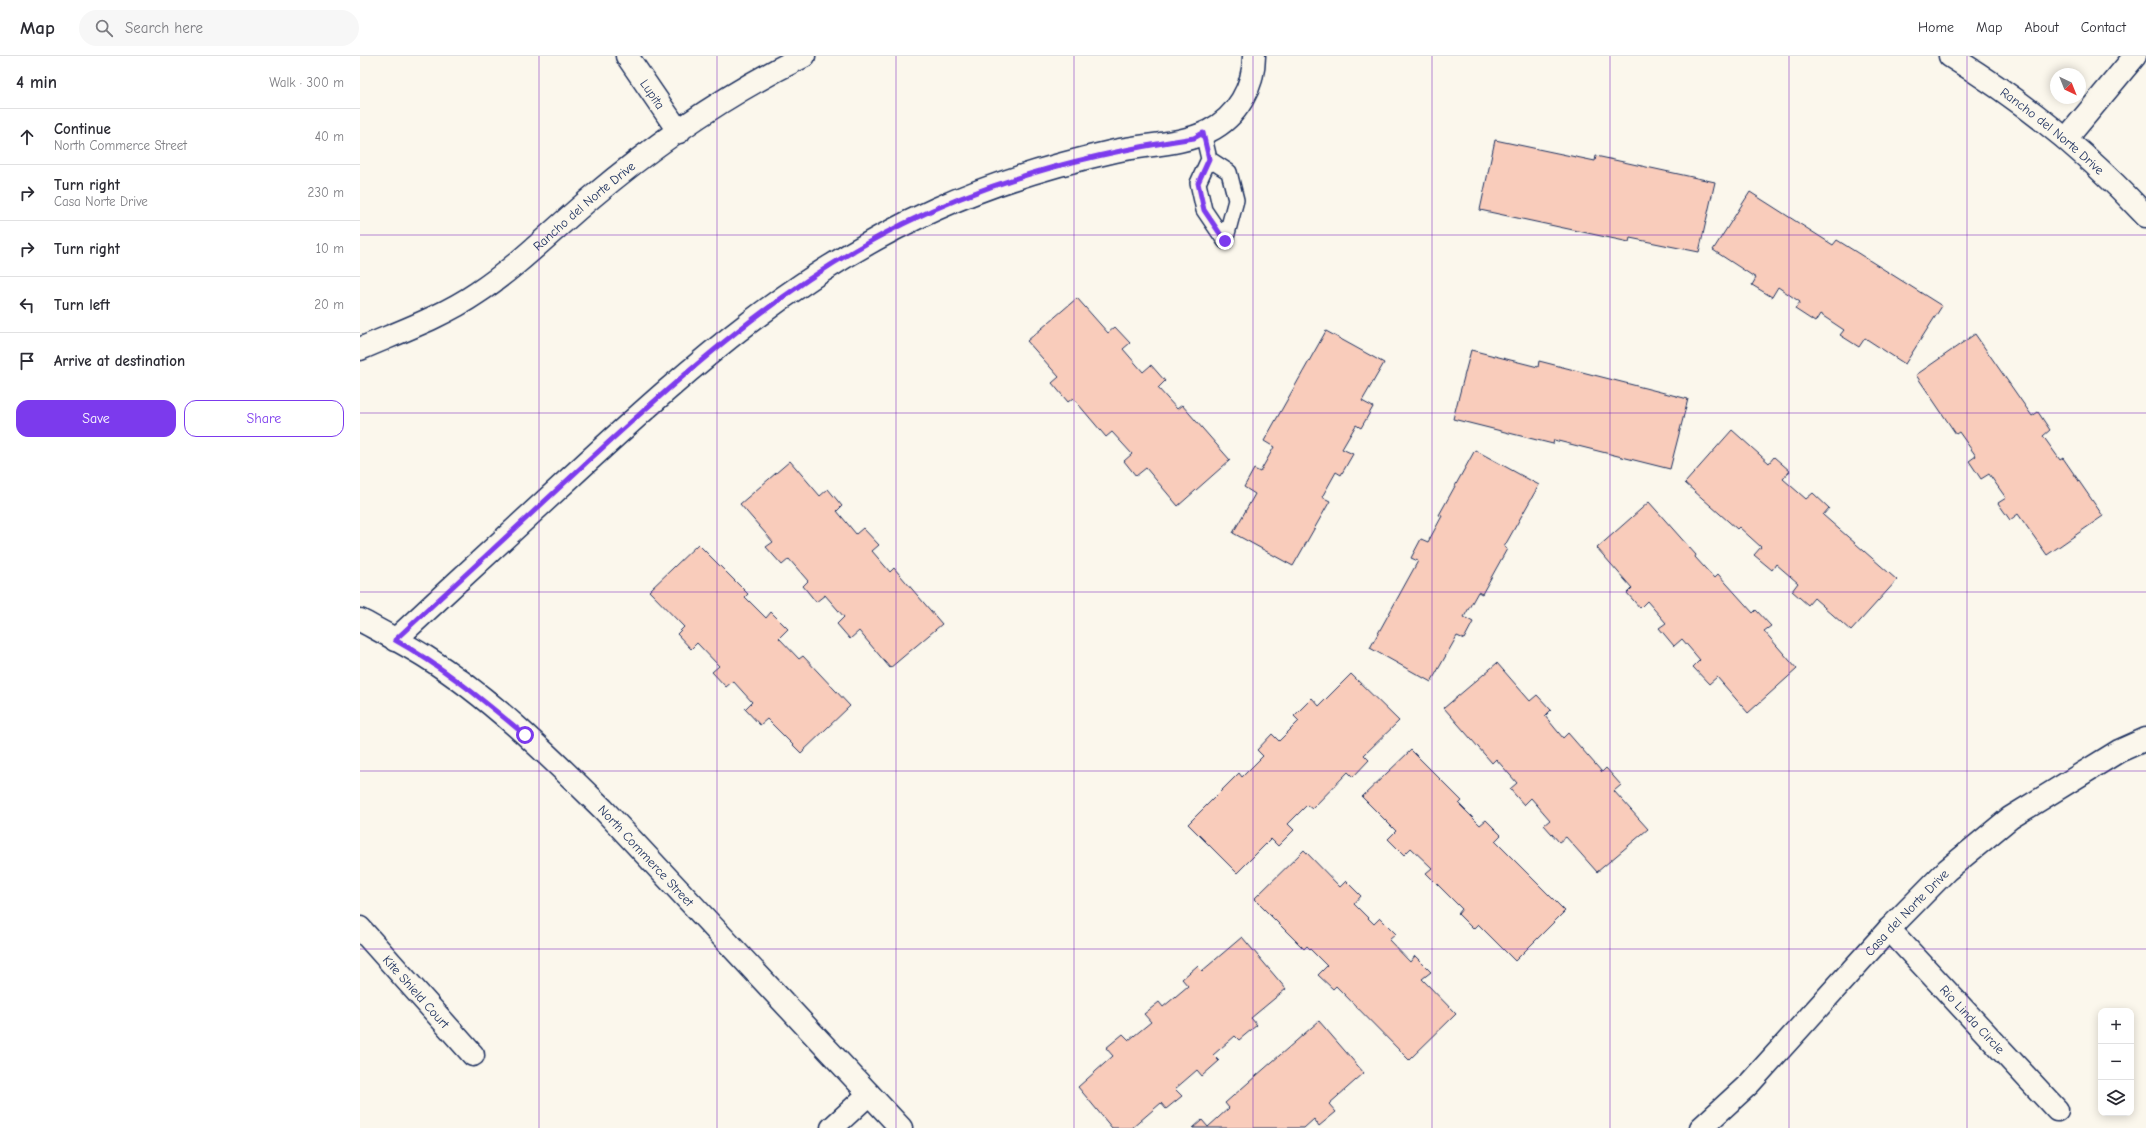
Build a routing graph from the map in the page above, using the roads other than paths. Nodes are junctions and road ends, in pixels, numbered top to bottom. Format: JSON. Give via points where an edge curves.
{"nodes":[{"id":1,"x":627,"y":56,"type":"edge"},
{"id":2,"x":804,"y":56,"type":"edge"},
{"id":3,"x":1254,"y":56,"type":"edge"},
{"id":4,"x":1950,"y":56,"type":"edge"},
{"id":5,"x":2135,"y":56,"type":"edge"},
{"id":6,"x":679,"y":132,"type":"junction"},
{"id":7,"x":1203,"y":133,"type":"junction"},
{"id":8,"x":2066,"y":139,"type":"junction"},
{"id":9,"x":1209,"y":159,"type":"dead end"},
{"id":10,"x":2146,"y":216,"type":"edge"},
{"id":11,"x":360,"y":349,"type":"edge"},
{"id":12,"x":360,"y":620,"type":"edge"},
{"id":13,"x":395,"y":640,"type":"junction"},
{"id":14,"x":2146,"y":739,"type":"edge"},
{"id":15,"x":360,"y":928,"type":"edge"},
{"id":16,"x":1889,"y":929,"type":"junction"},
{"id":17,"x":473,"y":1055,"type":"dead end"},
{"id":18,"x":869,"y":1094,"type":"junction"},
{"id":19,"x":2057,"y":1110,"type":"dead end"},
{"id":20,"x":832,"y":1128,"type":"edge"},
{"id":21,"x":901,"y":1128,"type":"edge"},
{"id":22,"x":1701,"y":1128,"type":"edge"}],
"edges":[{"from":1,"to":6,"type":"street","name":"Lupita"},
{"from":2,"to":6,"type":"street","name":"Rancho del Norte Drive","via":[[744,90]]},
{"from":3,"to":7,"type":"street","via":[[1251,78],[1238,106],[1226,119]]},
{"from":4,"to":8,"type":"street","name":"Rancho del Norte Drive","via":[[1997,86]]},
{"from":5,"to":8,"type":"street"},
{"from":6,"to":11,"type":"street","name":"Rancho del Norte Drive","via":[[592,197],[477,294],[438,315]]},
{"from":7,"to":9,"type":"lane"},
{"from":7,"to":13,"type":"street","via":[[1194,138],[1119,150],[1007,180],[904,223],[807,279],[762,311],[671,385]]},
{"from":8,"to":10,"type":"street","name":"Rancho del Norte Drive","via":[[2123,191]]},
{"from":12,"to":13,"type":"street","name":"North Commerce Street"},
{"from":13,"to":18,"type":"street","name":"North Commerce Street","via":[[426,658],[477,695],[565,771]]},
{"from":14,"to":16,"type":"street","name":"Casa del Norte Drive","via":[[2119,751],[2010,818],[1947,870]]},
{"from":15,"to":17,"type":"street","name":"Kite Shield Court"},
{"from":16,"to":19,"type":"street","name":"Rio Linda Circle"},
{"from":16,"to":22,"type":"street","name":"Casa del Norte Drive","via":[[1749,1084]]},
{"from":18,"to":20,"type":"street"},
{"from":18,"to":21,"type":"street","name":"North Commerce Street"}]}
